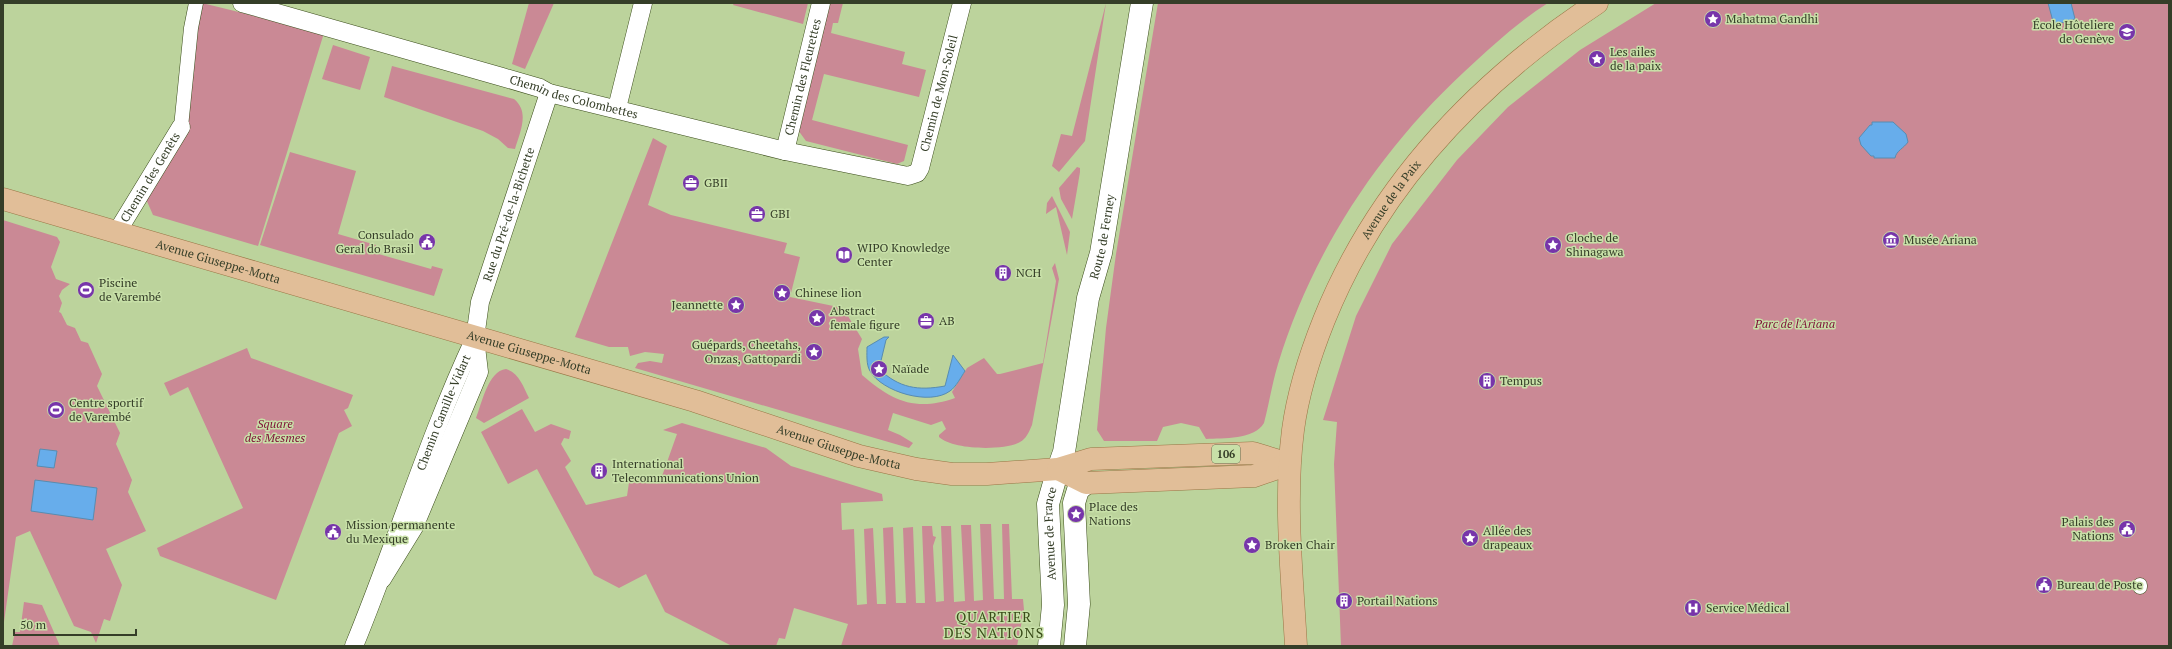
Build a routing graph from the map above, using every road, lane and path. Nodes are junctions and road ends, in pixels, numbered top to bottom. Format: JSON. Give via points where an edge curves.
{"nodes":[{"id":1,"x":196,"y":3,"type":"edge"},
{"id":2,"x":242,"y":3,"type":"edge"},
{"id":3,"x":643,"y":3,"type":"edge"},
{"id":4,"x":821,"y":3,"type":"edge"},
{"id":5,"x":962,"y":3,"type":"edge"},
{"id":6,"x":1142,"y":3,"type":"edge"},
{"id":7,"x":1597,"y":3,"type":"edge"},
{"id":8,"x":549,"y":93,"type":"junction"},
{"id":9,"x":617,"y":108,"type":"junction"},
{"id":10,"x":181,"y":127,"type":"joint"},
{"id":11,"x":785,"y":151,"type":"junction"},
{"id":12,"x":908,"y":176,"type":"joint"},
{"id":13,"x":3,"y":199,"type":"edge"},
{"id":14,"x":116,"y":232,"type":"junction"},
{"id":15,"x":475,"y":338,"type":"junction"},
{"id":16,"x":1289,"y":464,"type":"junction"},
{"id":17,"x":1058,"y":469,"type":"junction"},
{"id":18,"x":1086,"y":483,"type":"junction"},
{"id":19,"x":354,"y":646,"type":"edge"},
{"id":20,"x":1049,"y":646,"type":"edge"},
{"id":21,"x":1076,"y":646,"type":"edge"},
{"id":22,"x":1296,"y":646,"type":"edge"}],
"edges":[{"from":1,"to":10,"type":"street","name":"Chemin des Genêts"},
{"from":2,"to":8,"type":"street","name":"Chemin des Colombettes","via":[[540,88]]},
{"from":3,"to":9,"type":"street"},
{"from":4,"to":11,"type":"street","name":"Chemin des Fleurettes"},
{"from":5,"to":12,"type":"street","name":"Chemin de Mon-Soleil","via":[[920,168],[917,173]]},
{"from":6,"to":17,"type":"street","name":"Route de Ferney","via":[[1101,253],[1088,298],[1064,452]]},
{"from":7,"to":16,"type":"main road","name":"Avenue de la Paix","via":[[1542,41],[1484,91],[1433,143],[1380,211],[1344,275],[1315,342],[1293,428]]},
{"from":8,"to":9,"type":"street","name":"Chemin des Colombettes"},
{"from":8,"to":15,"type":"street","name":"Rue du Pré-de-la-Bichette","via":[[480,302]]},
{"from":9,"to":11,"type":"street","name":"Chemin des Colombettes"},
{"from":10,"to":14,"type":"street","name":"Chemin des Genêts"},
{"from":11,"to":12,"type":"street","name":"Chemin des Colombettes"},
{"from":13,"to":14,"type":"main road","name":"Avenue Giuseppe-Motta"},
{"from":14,"to":15,"type":"main road","name":"Avenue Giuseppe-Motta"},
{"from":15,"to":17,"type":"main road","name":"Avenue Giuseppe-Motta","via":[[695,401],[881,462],[952,474]]},
{"from":15,"to":19,"type":"street","name":"Chemin Camille-Vidart","via":[[438,426],[382,579]]},
{"from":16,"to":17,"type":"main road","number":"106","via":[[1253,453],[1091,459]]},
{"from":16,"to":18,"type":"main road","number":"106","via":[[1254,476]]},
{"from":16,"to":22,"type":"main road"},
{"from":17,"to":18,"type":"main road","number":"106"},
{"from":17,"to":20,"type":"street","name":"Avenue de France","via":[[1048,504],[1053,605]]},
{"from":18,"to":21,"type":"street","name":"Avenue de France","via":[[1078,490],[1074,504],[1079,604]]}]}
